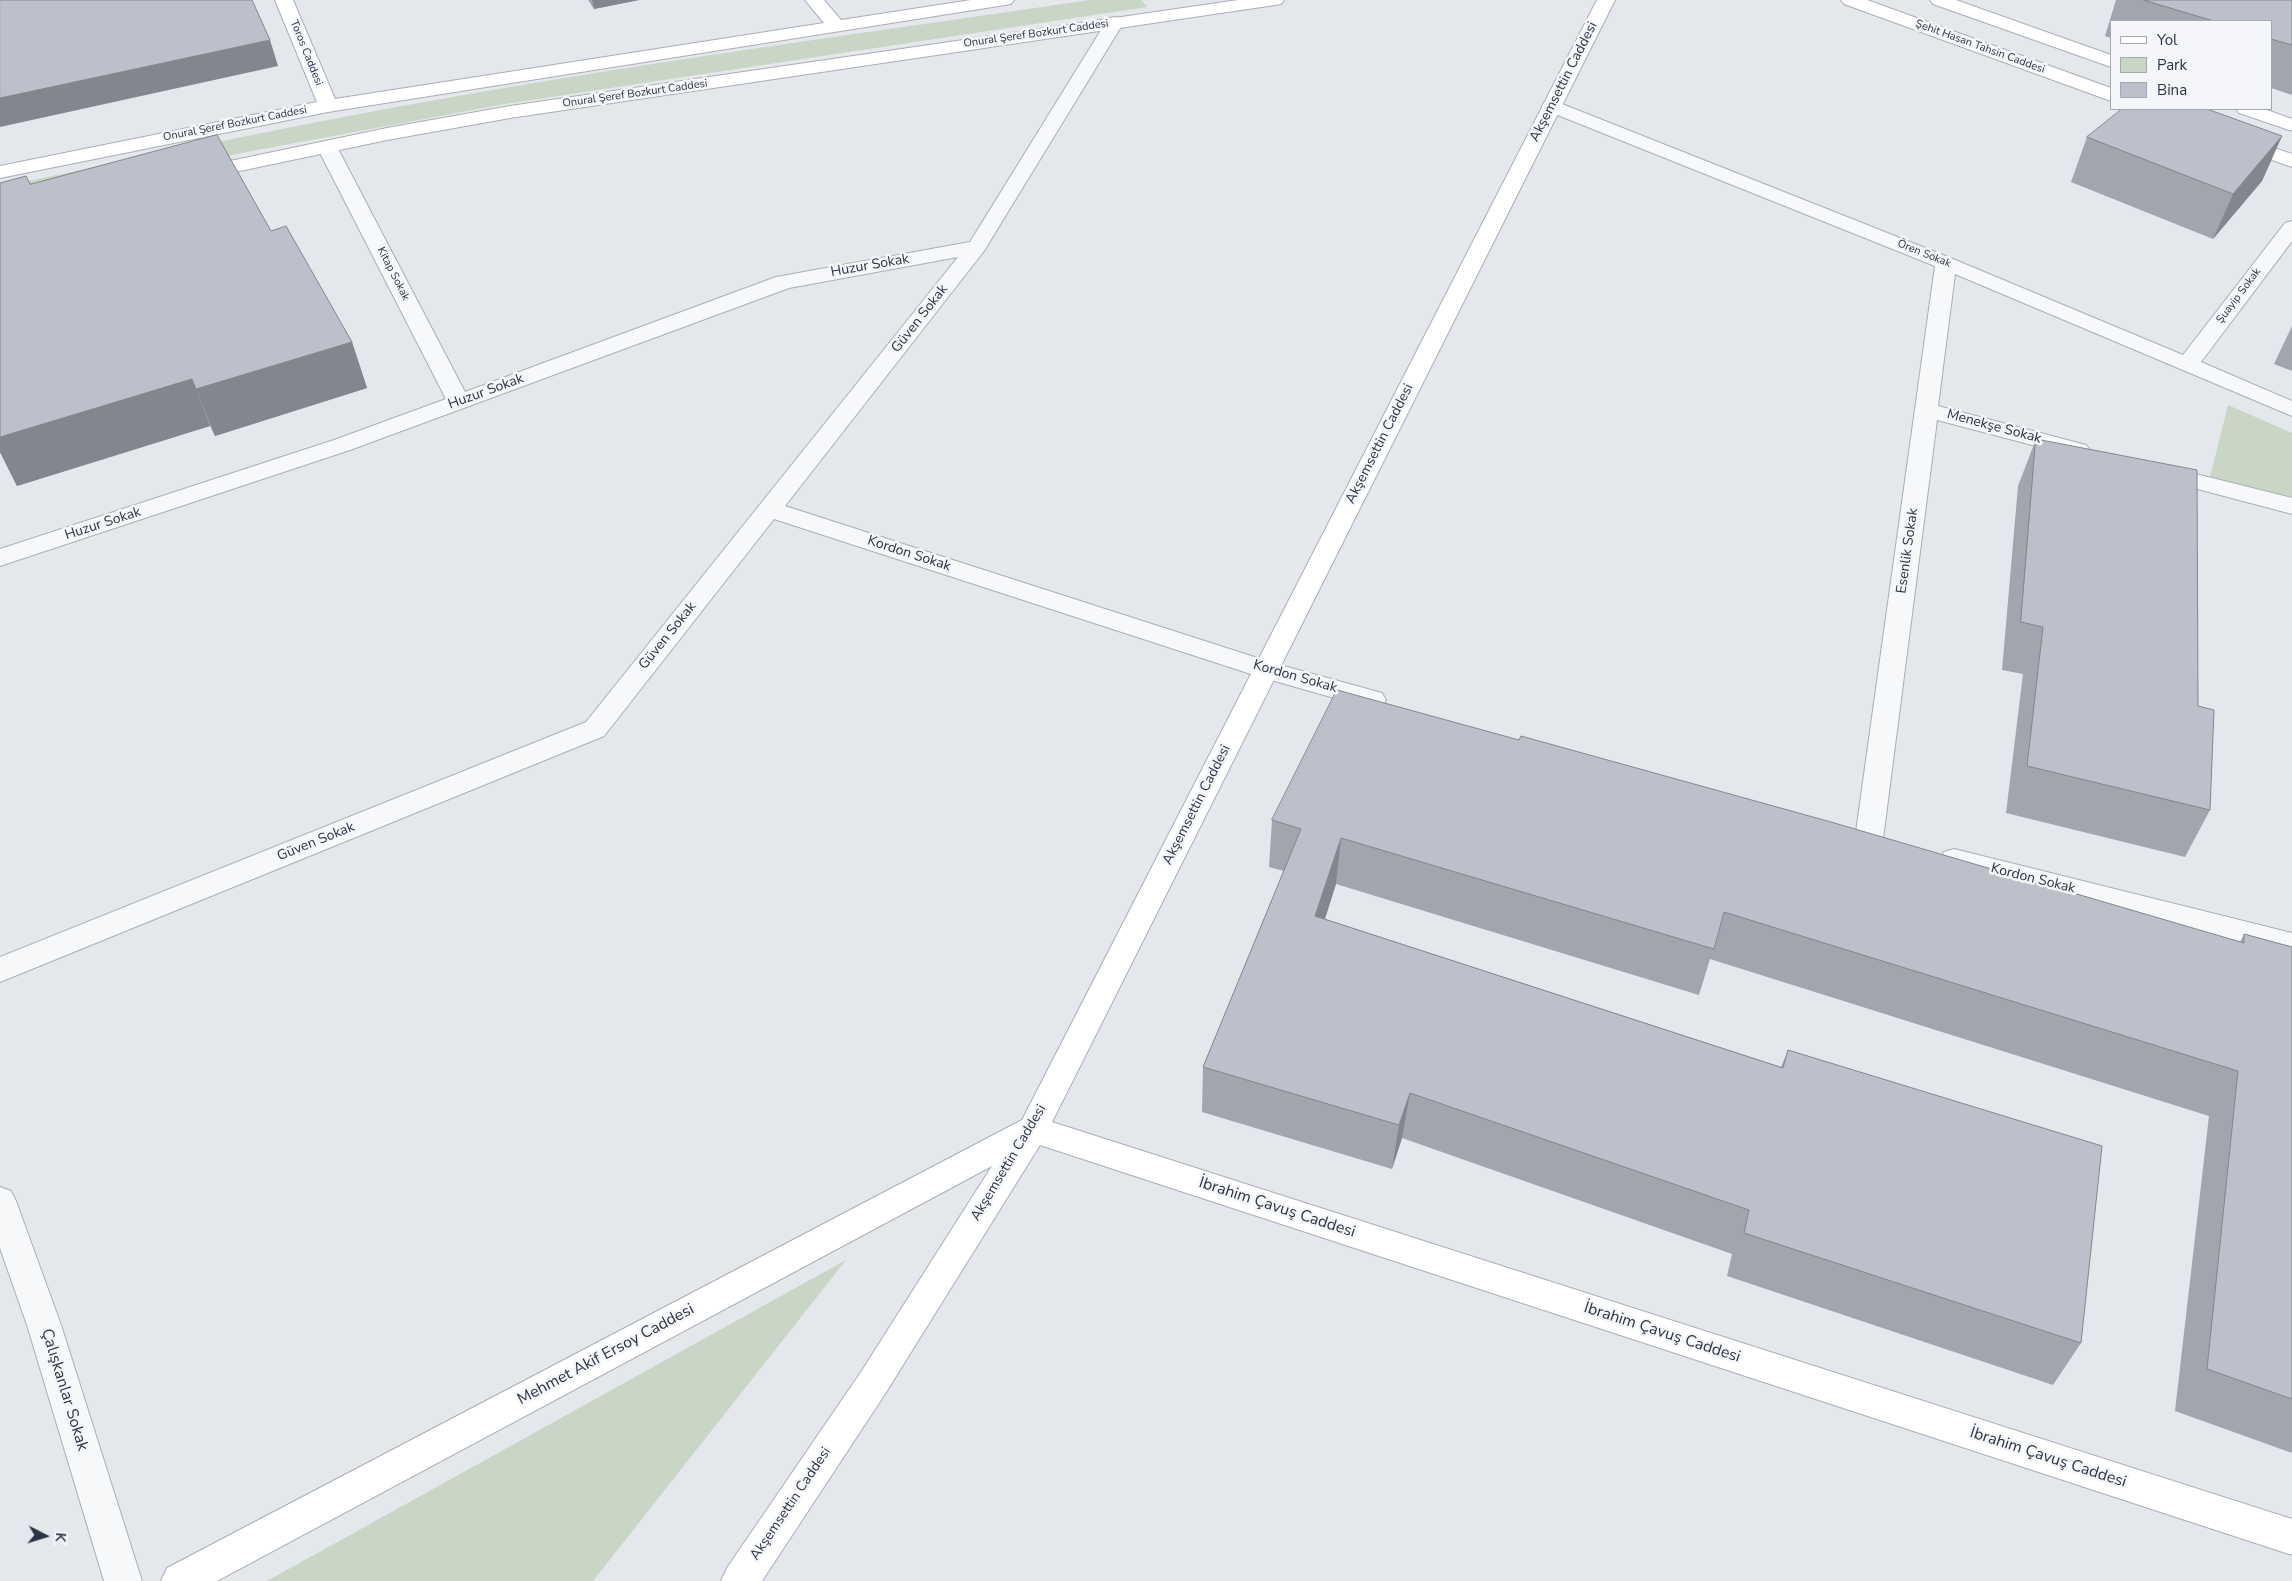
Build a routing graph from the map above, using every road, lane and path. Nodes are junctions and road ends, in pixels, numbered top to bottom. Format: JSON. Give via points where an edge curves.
{"nodes":[{"id":1,"x":284,"y":0,"type":"edge"},
{"id":2,"x":814,"y":0,"type":"edge"},
{"id":3,"x":1006,"y":0,"type":"edge"},
{"id":4,"x":1275,"y":0,"type":"edge"},
{"id":5,"x":1606,"y":0,"type":"edge"},
{"id":6,"x":1850,"y":0,"type":"edge"},
{"id":7,"x":1939,"y":0,"type":"edge"},
{"id":8,"x":1183,"y":6,"type":"edge"},
{"id":9,"x":1116,"y":22,"type":"junction"},
{"id":10,"x":836,"y":26,"type":"junction"},
{"id":11,"x":2110,"y":61,"type":"edge"},
{"id":12,"x":2110,"y":95,"type":"edge"},
{"id":13,"x":328,"y":106,"type":"junction"},
{"id":14,"x":1552,"y":106,"type":"junction"},
{"id":15,"x":2249,"y":110,"type":"edge"},
{"id":16,"x":2292,"y":125,"type":"edge"},
{"id":17,"x":2220,"y":135,"type":"edge"},
{"id":18,"x":327,"y":147,"type":"junction"},
{"id":19,"x":2292,"y":161,"type":"edge"},
{"id":20,"x":0,"y":172,"type":"edge"},
{"id":21,"x":183,"y":177,"type":"edge"},
{"id":22,"x":2292,"y":227,"type":"edge"},
{"id":23,"x":977,"y":247,"type":"junction"},
{"id":24,"x":1946,"y":263,"type":"junction"},
{"id":25,"x":2187,"y":364,"type":"junction"},
{"id":26,"x":458,"y":402,"type":"junction"},
{"id":27,"x":2292,"y":409,"type":"edge"},
{"id":28,"x":1927,"y":410,"type":"junction"},
{"id":29,"x":2100,"y":456,"type":"edge"},
{"id":30,"x":2138,"y":466,"type":"edge"},
{"id":31,"x":2292,"y":506,"type":"edge"},
{"id":32,"x":769,"y":509,"type":"junction"},
{"id":33,"x":0,"y":558,"type":"edge"},
{"id":34,"x":1266,"y":670,"type":"junction"},
{"id":35,"x":1400,"y":707,"type":"edge"},
{"id":36,"x":1840,"y":831,"type":"edge"},
{"id":37,"x":1869,"y":839,"type":"junction"},
{"id":38,"x":1898,"y":846,"type":"edge"},
{"id":39,"x":1927,"y":853,"type":"edge"},
{"id":40,"x":2292,"y":944,"type":"edge"},
{"id":41,"x":0,"y":970,"type":"edge"},
{"id":42,"x":1033,"y":1128,"type":"junction"},
{"id":43,"x":0,"y":1201,"type":"edge"},
{"id":44,"x":2292,"y":1537,"type":"edge"},
{"id":45,"x":123,"y":1581,"type":"edge"},
{"id":46,"x":180,"y":1581,"type":"edge"},
{"id":47,"x":740,"y":1581,"type":"edge"}],
"edges":[{"from":1,"to":13,"type":"street","name":"Toros Caddesi"},
{"from":2,"to":10,"type":"street"},
{"from":3,"to":10,"type":"street","name":"Onural Şeref Bozkurt Caddesi"},
{"from":4,"to":8,"type":"street","name":"Onural Şeref Bozkurt Caddesi"},
{"from":5,"to":14,"type":"street","name":"Akşemsettin Caddesi"},
{"from":6,"to":12,"type":"street","name":"Şehit Hasan Tahsin Caddesi"},
{"from":7,"to":11,"type":"street"},
{"from":8,"to":9,"type":"street","name":"Onural Şeref Bozkurt Caddesi"},
{"from":9,"to":18,"type":"street","name":"Onural Şeref Bozkurt Caddesi","via":[[510,112]]},
{"from":9,"to":23,"type":"street","name":"Güven Sokak"},
{"from":10,"to":13,"type":"street","name":"Onural Şeref Bozkurt Caddesi"},
{"from":13,"to":20,"type":"street","name":"Onural Şeref Bozkurt Caddesi"},
{"from":14,"to":24,"type":"street","name":"Ören Sokak"},
{"from":14,"to":34,"type":"street","name":"Akşemsettin Caddesi"},
{"from":15,"to":16,"type":"street"},
{"from":17,"to":19,"type":"street"},
{"from":18,"to":21,"type":"street","name":"Onural Şeref Bozkurt Caddesi"},
{"from":18,"to":26,"type":"street","name":"Kitap Sokak"},
{"from":22,"to":25,"type":"street","name":"Şuayip Sokak"},
{"from":23,"to":26,"type":"street","name":"Huzur Sokak","via":[[784,282]]},
{"from":23,"to":32,"type":"street","name":"Güven Sokak"},
{"from":24,"to":25,"type":"street","name":"Ören Sokak"},
{"from":24,"to":28,"type":"street","name":"Esenlik Sokak"},
{"from":25,"to":27,"type":"street","name":"Ören Sokak"},
{"from":26,"to":33,"type":"street","name":"Huzur Sokak","via":[[342,445]]},
{"from":28,"to":29,"type":"street","name":"Menekşe Sokak"},
{"from":28,"to":37,"type":"street","name":"Esenlik Sokak"},
{"from":30,"to":31,"type":"street"},
{"from":32,"to":34,"type":"street","name":"Kordon Sokak"},
{"from":32,"to":41,"type":"street","name":"Güven Sokak","via":[[595,730]]},
{"from":34,"to":35,"type":"street","name":"Kordon Sokak"},
{"from":34,"to":42,"type":"street","name":"Akşemsettin Caddesi"},
{"from":36,"to":37,"type":"street"},
{"from":37,"to":38,"type":"street"},
{"from":39,"to":40,"type":"street","name":"Kordon Sokak"},
{"from":42,"to":44,"type":"street","name":"İbrahim Çavuş Caddesi"},
{"from":42,"to":46,"type":"street","name":"Mehmet Akif Ersoy Caddesi"},
{"from":42,"to":47,"type":"street","name":"Akşemsettin Caddesi","via":[[873,1383]]},
{"from":43,"to":45,"type":"street","name":"Çalışkanlar Sokak","via":[[44,1325]]}]}
